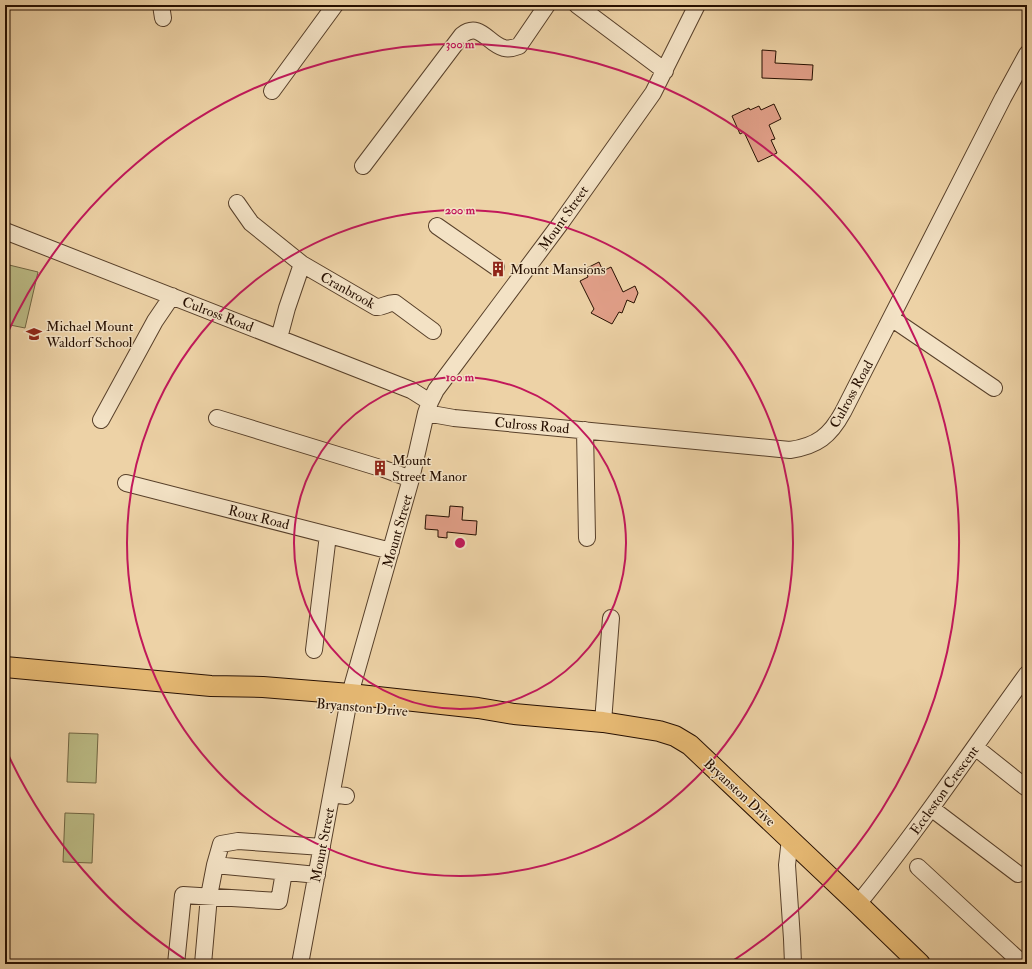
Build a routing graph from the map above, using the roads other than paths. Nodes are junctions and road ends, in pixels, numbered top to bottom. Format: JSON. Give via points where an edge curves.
{"nodes":[{"id":1,"x":335,"y":5,"type":"edge"},
{"id":2,"x":547,"y":5,"type":"edge"},
{"id":3,"x":577,"y":5,"type":"edge"},
{"id":4,"x":697,"y":5,"type":"edge"},
{"id":5,"x":1027,"y":54,"type":"edge"},
{"id":6,"x":665,"y":71,"type":"junction"},
{"id":7,"x":272,"y":91,"type":"dead end"},
{"id":8,"x":363,"y":166,"type":"dead end"},
{"id":9,"x":237,"y":203,"type":"dead end"},
{"id":10,"x":437,"y":226,"type":"dead end"},
{"id":11,"x":5,"y":231,"type":"edge"},
{"id":12,"x":302,"y":264,"type":"junction"},
{"id":13,"x":517,"y":283,"type":"junction"},
{"id":14,"x":172,"y":296,"type":"junction"},
{"id":15,"x":891,"y":318,"type":"junction"},
{"id":16,"x":433,"y":330,"type":"dead end"},
{"id":17,"x":279,"y":338,"type":"junction"},
{"id":18,"x":994,"y":388,"type":"dead end"},
{"id":19,"x":428,"y":407,"type":"junction"},
{"id":20,"x":217,"y":418,"type":"dead end"},
{"id":21,"x":101,"y":420,"type":"dead end"},
{"id":22,"x":585,"y":430,"type":"junction"},
{"id":23,"x":411,"y":479,"type":"junction"},
{"id":24,"x":126,"y":483,"type":"dead end"},
{"id":25,"x":328,"y":534,"type":"junction"},
{"id":26,"x":587,"y":538,"type":"dead end"},
{"id":27,"x":391,"y":551,"type":"junction"},
{"id":28,"x":612,"y":618,"type":"dead end"},
{"id":29,"x":314,"y":650,"type":"dead end"},
{"id":30,"x":5,"y":667,"type":"edge"},
{"id":31,"x":1027,"y":674,"type":"edge"},
{"id":32,"x":349,"y":700,"type":"junction"},
{"id":33,"x":603,"y":722,"type":"junction"},
{"id":34,"x":974,"y":747,"type":"junction"},
{"id":35,"x":1027,"y":788,"type":"edge"},
{"id":36,"x":930,"y":808,"type":"junction"},
{"id":37,"x":790,"y":839,"type":"junction"},
{"id":38,"x":322,"y":847,"type":"junction"},
{"id":39,"x":215,"y":865,"type":"junction"},
{"id":40,"x":918,"y":867,"type":"dead end"},
{"id":41,"x":284,"y":872,"type":"junction"},
{"id":42,"x":1018,"y":874,"type":"dead end"},
{"id":43,"x":316,"y":875,"type":"junction"},
{"id":44,"x":209,"y":896,"type":"junction"},
{"id":45,"x":858,"y":904,"type":"junction"},
{"id":46,"x":176,"y":964,"type":"edge"},
{"id":47,"x":203,"y":964,"type":"edge"},
{"id":48,"x":300,"y":964,"type":"edge"},
{"id":49,"x":793,"y":964,"type":"edge"},
{"id":50,"x":920,"y":964,"type":"edge"},
{"id":51,"x":1023,"y":964,"type":"edge"}],
"edges":[{"from":1,"to":7,"type":"street"},
{"from":2,"to":8,"type":"street","via":[[519,46],[503,48],[475,30],[462,35]]},
{"from":3,"to":6,"type":"street"},
{"from":4,"to":6,"type":"street","name":"Mount Street"},
{"from":5,"to":15,"type":"street","name":"Culross Road"},
{"from":6,"to":13,"type":"street","name":"Mount Street","via":[[653,93]]},
{"from":9,"to":12,"type":"street","name":"Cranbrook","via":[[251,223]]},
{"from":10,"to":13,"type":"street"},
{"from":11,"to":14,"type":"street","name":"Culross Road"},
{"from":12,"to":16,"type":"street","name":"Cranbrook","via":[[376,307],[394,303]]},
{"from":12,"to":17,"type":"street","name":"Cranbrook"},
{"from":13,"to":19,"type":"street","name":"Mount Street","via":[[436,390]]},
{"from":14,"to":17,"type":"street","name":"Culross Road"},
{"from":14,"to":21,"type":"street","via":[[155,321]]},
{"from":15,"to":18,"type":"street"},
{"from":15,"to":22,"type":"street","name":"Culross Road","via":[[836,426],[815,444],[790,450]]},
{"from":17,"to":19,"type":"street","name":"Culross Road","via":[[411,390]]},
{"from":19,"to":22,"type":"street","name":"Culross Road","via":[[454,418]]},
{"from":19,"to":23,"type":"street","name":"Mount Street"},
{"from":20,"to":23,"type":"street"},
{"from":22,"to":26,"type":"street"},
{"from":23,"to":27,"type":"street","name":"Mount Street"},
{"from":24,"to":25,"type":"street","name":"Roux Road"},
{"from":25,"to":27,"type":"street","name":"Roux Road"},
{"from":25,"to":29,"type":"street"},
{"from":27,"to":32,"type":"street","name":"Mount Street"},
{"from":28,"to":33,"type":"street"},
{"from":30,"to":32,"type":"main road","name":"Bryanston Drive","via":[[211,686],[263,687]]},
{"from":31,"to":34,"type":"street","name":"Eccleston Crescent"},
{"from":32,"to":33,"type":"main road","name":"Bryanston Drive","via":[[478,716],[514,714]]},
{"from":32,"to":38,"type":"street","name":"Mount Street","via":[[339,795]]},
{"from":33,"to":37,"type":"main road","name":"Bryanston Drive","via":[[659,731],[675,736],[690,745]]},
{"from":34,"to":35,"type":"street"},
{"from":34,"to":36,"type":"street","name":"Eccleston Crescent"},
{"from":36,"to":42,"type":"street"},
{"from":36,"to":45,"type":"street","name":"Eccleston Crescent"},
{"from":37,"to":45,"type":"main road","name":"Bryanston Drive"},
{"from":37,"to":49,"type":"street","via":[[787,865]]},
{"from":38,"to":39,"type":"street","via":[[238,841],[221,844]]},
{"from":38,"to":43,"type":"street","name":"Mount Street"},
{"from":39,"to":41,"type":"street"},
{"from":39,"to":44,"type":"street"},
{"from":40,"to":51,"type":"street"},
{"from":41,"to":43,"type":"street"},
{"from":41,"to":44,"type":"street","via":[[279,901]]},
{"from":43,"to":48,"type":"street","name":"Mount Street"},
{"from":44,"to":46,"type":"street","via":[[183,895]]},
{"from":44,"to":47,"type":"street"},
{"from":45,"to":50,"type":"main road","name":"Bryanston Drive"}]}
